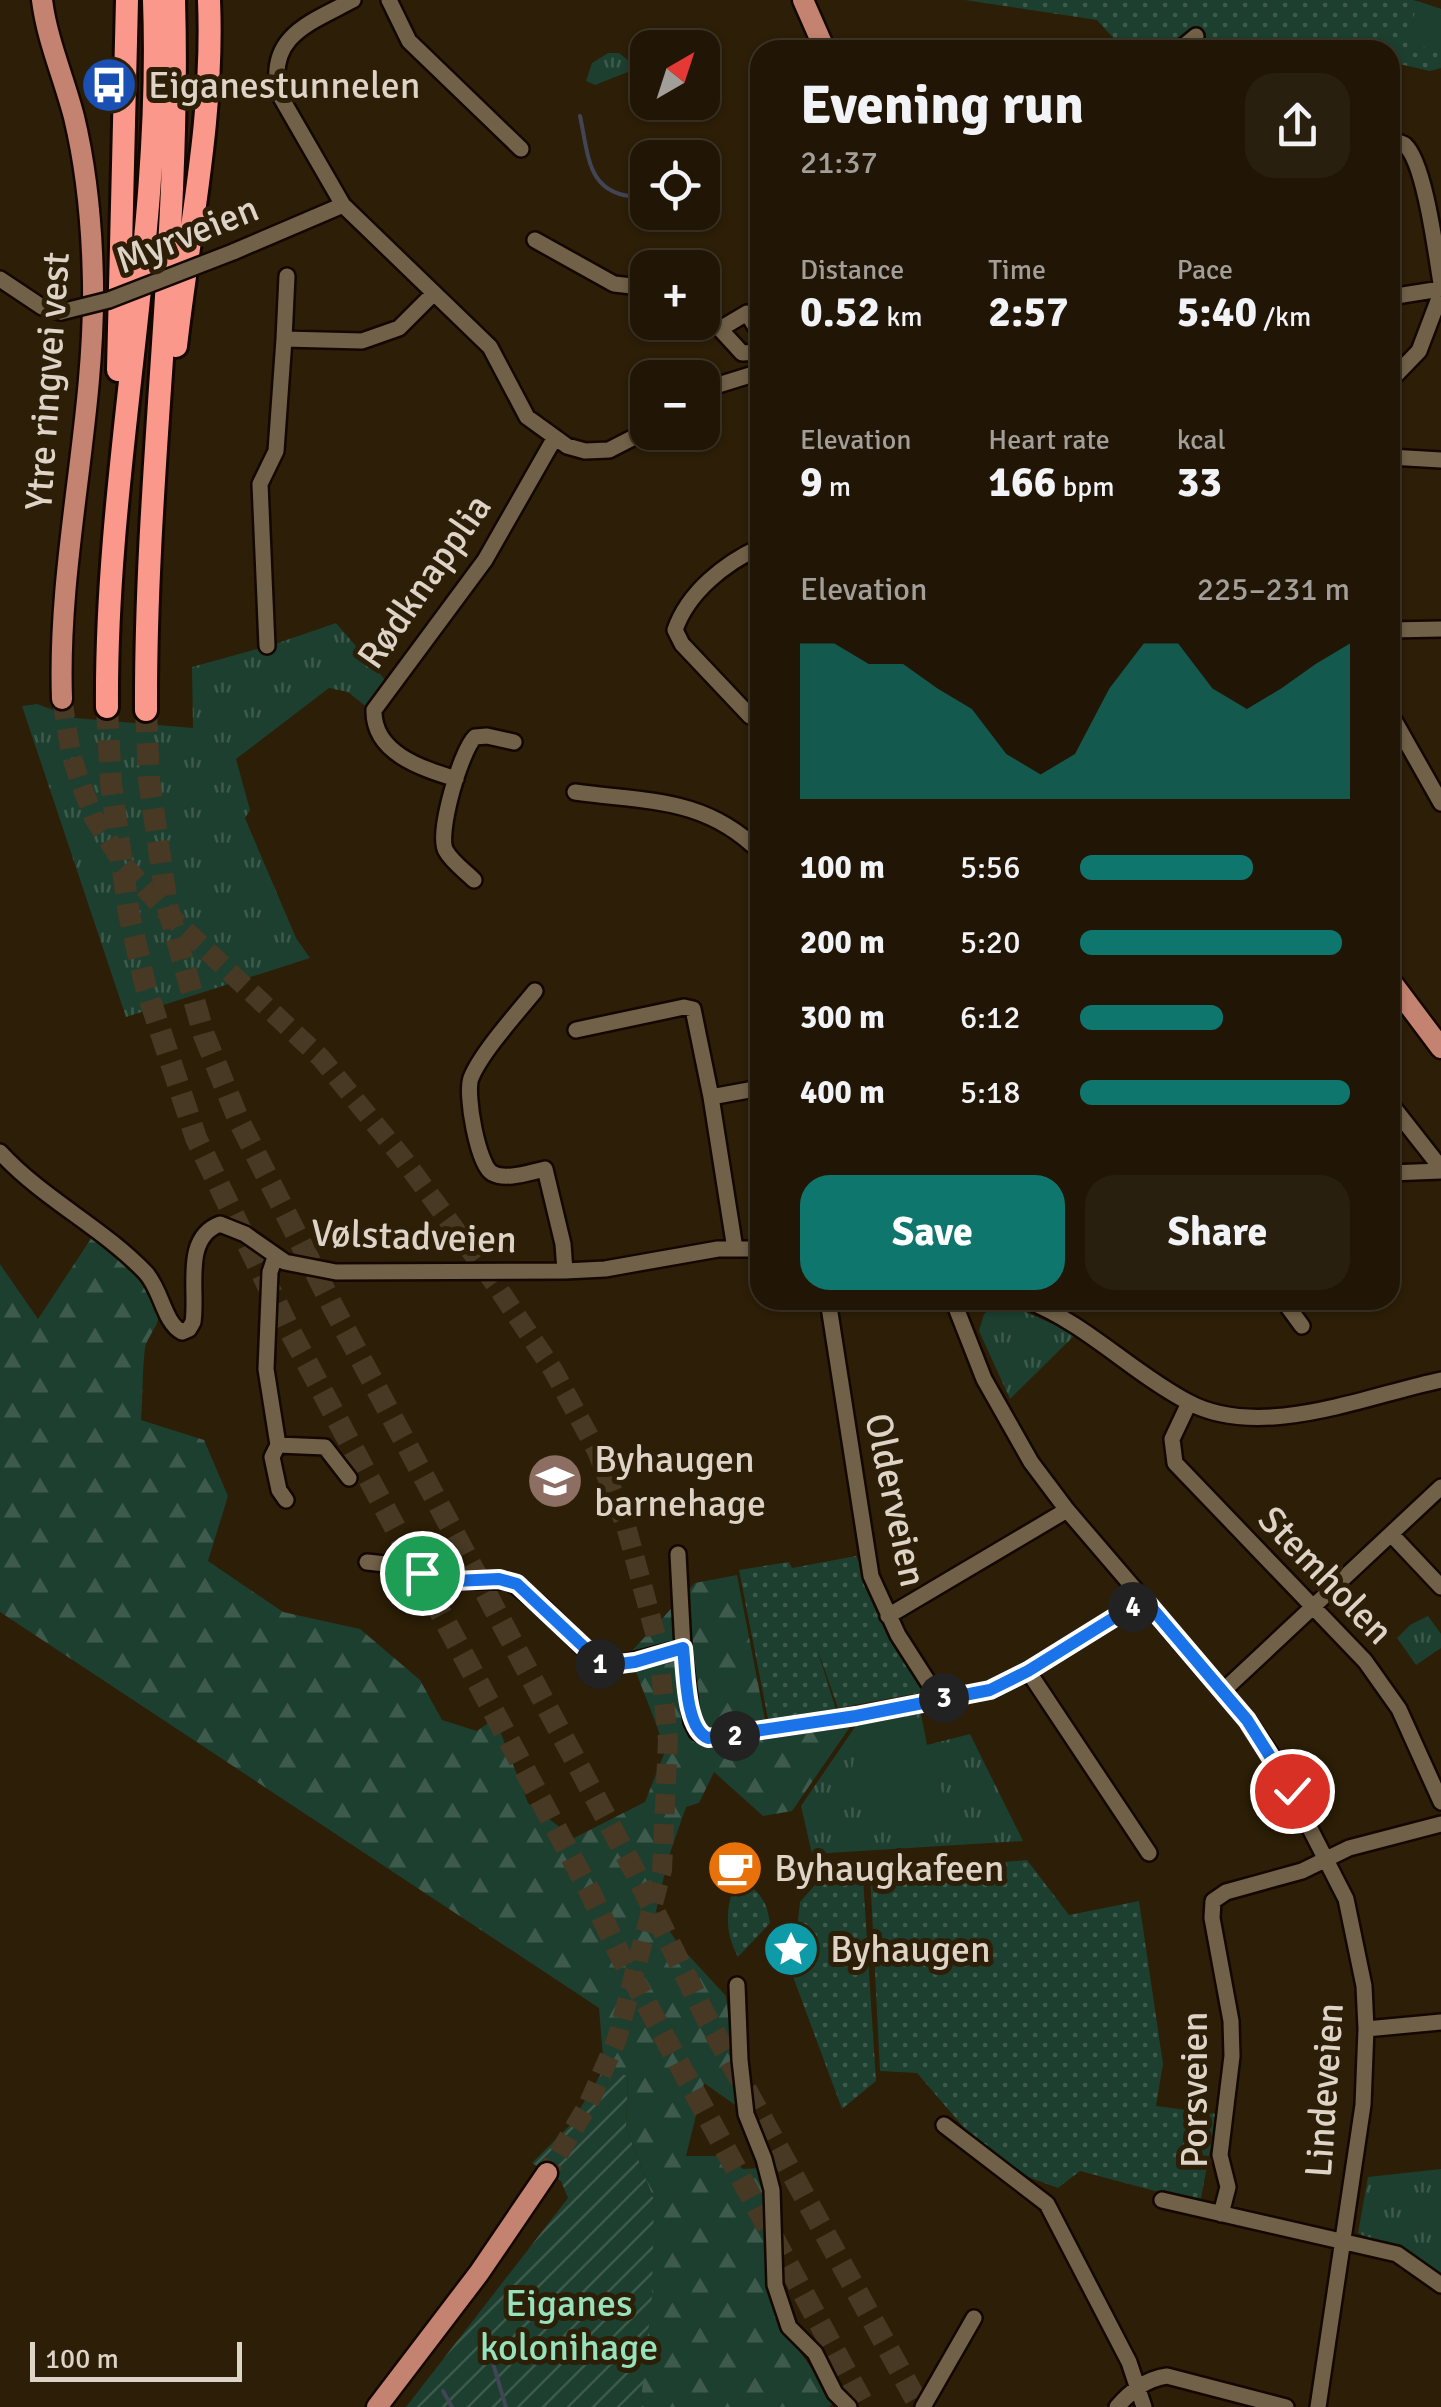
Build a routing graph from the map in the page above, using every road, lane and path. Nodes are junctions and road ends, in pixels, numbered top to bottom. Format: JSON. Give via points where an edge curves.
{"nodes":[{"id":1,"x":127,"y":0,"type":"edge"},
{"id":2,"x":154,"y":0,"type":"edge"},
{"id":3,"x":174,"y":0,"type":"edge"},
{"id":4,"x":210,"y":0,"type":"edge"},
{"id":5,"x":353,"y":0,"type":"edge"},
{"id":6,"x":389,"y":0,"type":"edge"},
{"id":7,"x":804,"y":0,"type":"edge"},
{"id":8,"x":814,"y":0,"type":"edge"},
{"id":9,"x":44,"y":4,"type":"edge"},
{"id":10,"x":816,"y":24,"type":"junction"},
{"id":11,"x":1196,"y":36,"type":"dead end"},
{"id":12,"x":822,"y":40,"type":"edge"},
{"id":13,"x":1188,"y":40,"type":"edge"},
{"id":14,"x":1400,"y":143,"type":"edge"},
{"id":15,"x":520,"y":149,"type":"dead end"},
{"id":16,"x":344,"y":205,"type":"junction"},
{"id":17,"x":535,"y":240,"type":"dead end"},
{"id":18,"x":287,"y":276,"type":"dead end"},
{"id":19,"x":0,"y":279,"type":"edge"},
{"id":20,"x":630,"y":286,"type":"edge"},
{"id":21,"x":1441,"y":289,"type":"edge"},
{"id":22,"x":434,"y":293,"type":"junction"},
{"id":23,"x":1400,"y":295,"type":"edge"},
{"id":24,"x":750,"y":318,"type":"edge"},
{"id":25,"x":720,"y":329,"type":"joint"},
{"id":26,"x":284,"y":338,"type":"junction"},
{"id":27,"x":750,"y":353,"type":"edge"},
{"id":28,"x":1400,"y":371,"type":"edge"},
{"id":29,"x":750,"y":375,"type":"edge"},
{"id":30,"x":720,"y":384,"type":"edge"},
{"id":31,"x":554,"y":439,"type":"junction"},
{"id":32,"x":630,"y":439,"type":"edge"},
{"id":33,"x":157,"y":441,"type":"junction"},
{"id":34,"x":1400,"y":458,"type":"edge"},
{"id":35,"x":1441,"y":460,"type":"edge"},
{"id":36,"x":119,"y":487,"type":"junction"},
{"id":37,"x":750,"y":552,"type":"edge"},
{"id":38,"x":1441,"y":629,"type":"edge"},
{"id":39,"x":1400,"y":630,"type":"edge"},
{"id":40,"x":267,"y":646,"type":"dead end"},
{"id":41,"x":62,"y":699,"type":"tunnel mouth"},
{"id":42,"x":108,"y":708,"type":"tunnel mouth"},
{"id":43,"x":146,"y":710,"type":"tunnel mouth"},
{"id":44,"x":750,"y":716,"type":"dead end"},
{"id":45,"x":1400,"y":731,"type":"edge"},
{"id":46,"x":514,"y":742,"type":"dead end"},
{"id":47,"x":456,"y":779,"type":"junction"},
{"id":48,"x":576,"y":792,"type":"dead end"},
{"id":49,"x":1441,"y":803,"type":"edge"},
{"id":50,"x":750,"y":844,"type":"edge"},
{"id":51,"x":474,"y":880,"type":"dead end"},
{"id":52,"x":535,"y":990,"type":"dead end"},
{"id":53,"x":1400,"y":992,"type":"edge"},
{"id":54,"x":576,"y":1030,"type":"dead end"},
{"id":55,"x":1440,"y":1042,"type":"edge"},
{"id":56,"x":750,"y":1090,"type":"edge"},
{"id":57,"x":712,"y":1097,"type":"junction"},
{"id":58,"x":1400,"y":1116,"type":"edge"},
{"id":59,"x":0,"y":1152,"type":"edge"},
{"id":60,"x":1441,"y":1170,"type":"edge"},
{"id":61,"x":1400,"y":1172,"type":"edge"},
{"id":62,"x":735,"y":1249,"type":"junction"},
{"id":63,"x":750,"y":1249,"type":"edge"},
{"id":64,"x":275,"y":1257,"type":"junction"},
{"id":65,"x":565,"y":1272,"type":"junction"},
{"id":66,"x":830,"y":1310,"type":"edge"},
{"id":67,"x":957,"y":1310,"type":"edge"},
{"id":68,"x":1047,"y":1310,"type":"edge"},
{"id":69,"x":1292,"y":1310,"type":"edge"},
{"id":70,"x":1302,"y":1326,"type":"dead end"},
{"id":71,"x":1441,"y":1380,"type":"edge"},
{"id":72,"x":1189,"y":1402,"type":"junction"},
{"id":73,"x":278,"y":1446,"type":"junction"},
{"id":74,"x":349,"y":1478,"type":"dead end"},
{"id":75,"x":1441,"y":1487,"type":"edge"},
{"id":76,"x":286,"y":1500,"type":"dead end"},
{"id":77,"x":1068,"y":1510,"type":"junction"},
{"id":78,"x":1391,"y":1534,"type":"junction"},
{"id":79,"x":678,"y":1554,"type":"dead end"},
{"id":80,"x":367,"y":1562,"type":"dead end"},
{"id":81,"x":1441,"y":1587,"type":"edge"},
{"id":82,"x":1144,"y":1599,"type":"junction"},
{"id":83,"x":1312,"y":1605,"type":"junction"},
{"id":84,"x":888,"y":1616,"type":"junction"},
{"id":85,"x":683,"y":1648,"type":"junction"},
{"id":86,"x":1028,"y":1671,"type":"junction"},
{"id":87,"x":1223,"y":1691,"type":"junction"},
{"id":88,"x":938,"y":1699,"type":"junction"},
{"id":89,"x":1441,"y":1802,"type":"edge"},
{"id":90,"x":1441,"y":1824,"type":"edge"},
{"id":91,"x":1149,"y":1853,"type":"dead end"},
{"id":92,"x":1328,"y":1858,"type":"junction"},
{"id":93,"x":737,"y":1985,"type":"dead end"},
{"id":94,"x":1441,"y":2022,"type":"edge"},
{"id":95,"x":1366,"y":2029,"type":"junction"},
{"id":96,"x":944,"y":2125,"type":"dead end"},
{"id":97,"x":548,"y":2173,"type":"tunnel mouth"},
{"id":98,"x":1162,"y":2200,"type":"dead end"},
{"id":99,"x":1221,"y":2214,"type":"junction"},
{"id":100,"x":1344,"y":2240,"type":"junction"},
{"id":101,"x":1441,"y":2285,"type":"edge"},
{"id":102,"x":974,"y":2318,"type":"dead end"},
{"id":103,"x":1138,"y":2387,"type":"junction"},
{"id":104,"x":377,"y":2407,"type":"edge"},
{"id":105,"x":849,"y":2407,"type":"edge"},
{"id":106,"x":923,"y":2407,"type":"edge"},
{"id":107,"x":1117,"y":2407,"type":"edge"},
{"id":108,"x":1144,"y":2407,"type":"edge"},
{"id":109,"x":1286,"y":2407,"type":"edge"},
{"id":110,"x":1318,"y":2407,"type":"edge"}],
"edges":[{"from":1,"to":36,"type":"highway","via":[[120,343],[111,456]]},
{"from":2,"to":36,"type":"highway","via":[[150,188]]},
{"from":3,"to":33,"type":"highway"},
{"from":4,"to":33,"type":"highway","via":[[203,160],[169,422]]},
{"from":5,"to":16,"type":"street","via":[[290,36],[276,76],[279,94]]},
{"from":6,"to":15,"type":"street","via":[[409,41]]},
{"from":7,"to":10,"type":"main road"},
{"from":8,"to":10,"type":"main road"},
{"from":9,"to":41,"type":"main road","name":"Ytre ringvei vest","via":[[80,143],[93,283],[64,604]]},
{"from":10,"to":12,"type":"main road"},
{"from":11,"to":13,"type":"street"},
{"from":14,"to":21,"type":"street","via":[[1414,158]]},
{"from":16,"to":19,"type":"street","name":"Myrveien","bridge":true,"via":[[109,300],[61,312]]},
{"from":16,"to":22,"type":"street"},
{"from":17,"to":20,"type":"street","via":[[614,284]]},
{"from":18,"to":26,"type":"street"},
{"from":21,"to":23,"type":"street"},
{"from":21,"to":28,"type":"street","via":[[1419,351]]},
{"from":22,"to":26,"type":"street","via":[[399,328],[362,342]]},
{"from":22,"to":31,"type":"street","via":[[490,347],[527,417]]},
{"from":24,"to":25,"type":"street","via":[[747,313]]},
{"from":25,"to":27,"type":"street","via":[[742,353]]},
{"from":26,"to":40,"type":"street","via":[[276,451],[260,484]]},
{"from":29,"to":30,"type":"street"},
{"from":31,"to":32,"type":"street","via":[[585,450],[609,450]]},
{"from":31,"to":47,"type":"street","name":"Rødknapplia","via":[[485,560],[374,710],[373,726],[389,747]]},
{"from":33,"to":43,"type":"highway"},
{"from":34,"to":35,"type":"street"},
{"from":36,"to":42,"type":"highway"},
{"from":37,"to":44,"type":"street","via":[[706,584],[681,611],[674,630]]},
{"from":38,"to":39,"type":"street"},
{"from":45,"to":49,"type":"street"},
{"from":46,"to":47,"type":"street","via":[[475,737]]},
{"from":47,"to":51,"type":"street","via":[[444,846]]},
{"from":48,"to":50,"type":"street","via":[[690,808]]},
{"from":52,"to":65,"type":"street","via":[[476,1068],[470,1100],[486,1169],[502,1176],[545,1169]]},
{"from":53,"to":55,"type":"main road"},
{"from":54,"to":57,"type":"street","via":[[691,1008]]},
{"from":56,"to":57,"type":"street"},
{"from":57,"to":62,"type":"street"},
{"from":58,"to":60,"type":"street"},
{"from":59,"to":64,"type":"street","name":"Vølstadveien","via":[[144,1271],[177,1330],[192,1322],[195,1256],[209,1230],[226,1225]]},
{"from":60,"to":61,"type":"street"},
{"from":62,"to":63,"type":"street","name":"Vølstadveien"},
{"from":62,"to":65,"type":"street","name":"Vølstadveien"},
{"from":64,"to":65,"type":"street","name":"Vølstadveien","via":[[336,1272]]},
{"from":64,"to":73,"type":"street","via":[[266,1355]]},
{"from":66,"to":84,"type":"street","name":"Olderveien","via":[[867,1559]]},
{"from":67,"to":77,"type":"street","name":"Lindeveien","via":[[1000,1411]]},
{"from":68,"to":72,"type":"street"},
{"from":69,"to":70,"type":"street"},
{"from":71,"to":72,"type":"street","via":[[1276,1417],[1244,1417]]},
{"from":72,"to":83,"type":"street","name":"Stemholen","via":[[1172,1439],[1174,1464]]},
{"from":73,"to":74,"type":"street","via":[[325,1447]]},
{"from":73,"to":76,"type":"street","via":[[272,1457]]},
{"from":75,"to":78,"type":"street"},
{"from":77,"to":82,"type":"street","name":"Lindeveien"},
{"from":77,"to":84,"type":"street"},
{"from":78,"to":81,"type":"street"},
{"from":78,"to":83,"type":"street"},
{"from":79,"to":85,"type":"street"},
{"from":80,"to":85,"type":"street","via":[[444,1580],[509,1581],[608,1667]]},
{"from":82,"to":86,"type":"street"},
{"from":82,"to":87,"type":"street","name":"Lindeveien"},
{"from":83,"to":87,"type":"street"},
{"from":83,"to":89,"type":"street","name":"Stemholen","via":[[1384,1686]]},
{"from":84,"to":88,"type":"street","name":"Olderveien"},
{"from":85,"to":88,"type":"street","via":[[692,1722],[708,1738]]},
{"from":86,"to":88,"type":"street","via":[[990,1690]]},
{"from":86,"to":91,"type":"street"},
{"from":87,"to":92,"type":"street","name":"Lindeveien","via":[[1275,1760]]},
{"from":90,"to":92,"type":"street"},
{"from":92,"to":95,"type":"street","name":"Lindeveien","via":[[1346,1899]]},
{"from":92,"to":99,"type":"street","name":"Porsveien","via":[[1219,1894],[1211,1906],[1232,2039],[1220,2155],[1228,2186]]},
{"from":93,"to":105,"type":"street","via":[[746,2114],[772,2190],[775,2285],[789,2327],[816,2353]]},
{"from":94,"to":95,"type":"street"},
{"from":95,"to":100,"type":"street","name":"Lindeveien"},
{"from":96,"to":103,"type":"street","via":[[1047,2204]]},
{"from":97,"to":104,"type":"main road"},
{"from":98,"to":99,"type":"street"},
{"from":99,"to":100,"type":"street"},
{"from":100,"to":101,"type":"street","via":[[1397,2254]]},
{"from":100,"to":110,"type":"street","name":"Lindeveien"},
{"from":102,"to":106,"type":"street"},
{"from":103,"to":107,"type":"street"},
{"from":103,"to":108,"type":"street"},
{"from":103,"to":109,"type":"street","via":[[1167,2376]]}]}
